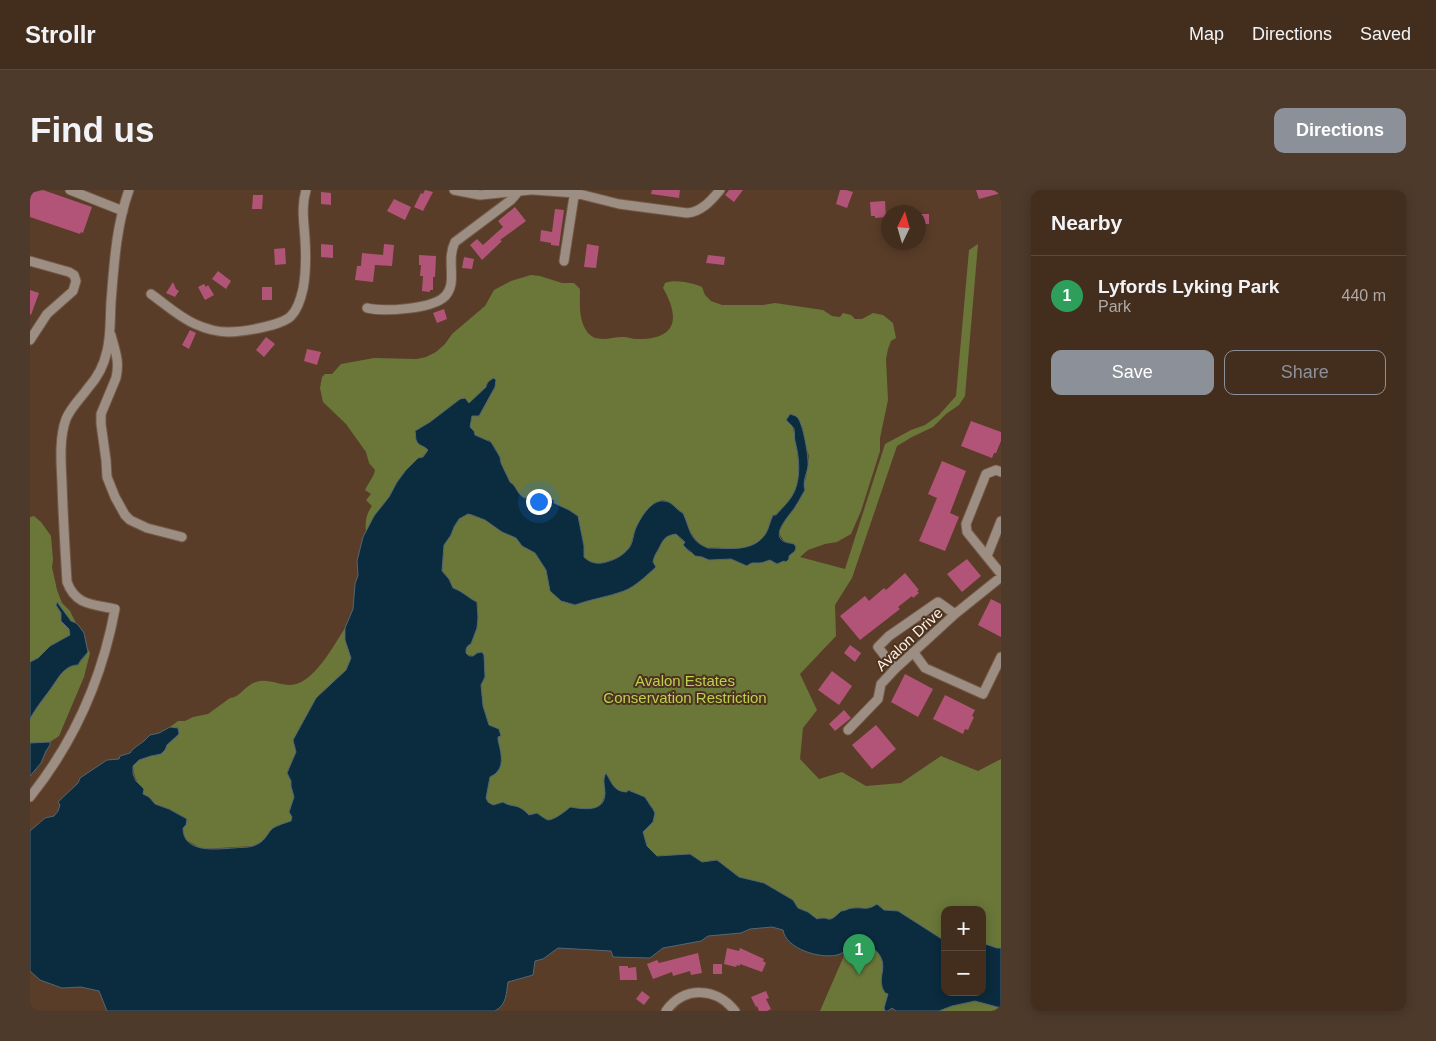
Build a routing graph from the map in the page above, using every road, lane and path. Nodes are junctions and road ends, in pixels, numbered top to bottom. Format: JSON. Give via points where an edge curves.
{"nodes":[{"id":1,"x":70,"y":190,"type":"edge"},
{"id":2,"x":129,"y":190,"type":"edge"},
{"id":3,"x":306,"y":190,"type":"edge"},
{"id":4,"x":454,"y":190,"type":"edge"},
{"id":5,"x":530,"y":190,"type":"edge"},
{"id":6,"x":534,"y":190,"type":"edge"},
{"id":7,"x":720,"y":190,"type":"edge"},
{"id":8,"x":518,"y":192,"type":"junction"},
{"id":9,"x":575,"y":192,"type":"edge"},
{"id":10,"x":122,"y":210,"type":"junction"},
{"id":11,"x":30,"y":261,"type":"edge"},
{"id":12,"x":564,"y":261,"type":"dead end"},
{"id":13,"x":151,"y":294,"type":"dead end"},
{"id":14,"x":367,"y":308,"type":"dead end"},
{"id":15,"x":110,"y":330,"type":"junction"},
{"id":16,"x":30,"y":340,"type":"edge"},
{"id":17,"x":1001,"y":472,"type":"edge"},
{"id":18,"x":1001,"y":521,"type":"edge"},
{"id":19,"x":182,"y":537,"type":"dead end"},
{"id":20,"x":987,"y":556,"type":"junction"},
{"id":21,"x":1001,"y":576,"type":"edge"},
{"id":22,"x":955,"y":614,"type":"junction"},
{"id":23,"x":914,"y":653,"type":"junction"},
{"id":24,"x":1001,"y":657,"type":"edge"},
{"id":25,"x":895,"y":669,"type":"junction"},
{"id":26,"x":848,"y":730,"type":"dead end"},
{"id":27,"x":30,"y":797,"type":"edge"},
{"id":28,"x":666,"y":1011,"type":"edge"},
{"id":29,"x":734,"y":1011,"type":"edge"}],
"edges":[{"from":1,"to":10,"type":"street"},
{"from":2,"to":10,"type":"street"},
{"from":3,"to":13,"type":"street","via":[[303,289],[300,302],[290,317],[272,324],[227,332],[194,324]]},
{"from":4,"to":8,"type":"street","via":[[480,195]]},
{"from":5,"to":8,"type":"street"},
{"from":6,"to":9,"type":"street"},
{"from":7,"to":9,"type":"street","via":[[703,207],[692,212],[619,204]]},
{"from":8,"to":14,"type":"street","via":[[455,242],[451,284],[443,298],[404,308]]},
{"from":9,"to":12,"type":"street"},
{"from":10,"to":15,"type":"street"},
{"from":11,"to":16,"type":"street","via":[[69,272],[76,278],[73,291],[47,314]]},
{"from":15,"to":19,"type":"street","via":[[118,366],[100,424],[107,477],[130,520]]},
{"from":15,"to":27,"type":"street","via":[[102,366],[66,420],[62,467],[70,591],[85,603],[115,609],[107,649],[88,703],[60,756]]},
{"from":17,"to":20,"type":"street","via":[[996,470],[986,474],[966,524],[967,532]]},
{"from":18,"to":20,"type":"street"},
{"from":20,"to":21,"type":"street"},
{"from":21,"to":22,"type":"street","name":"Avalon Drive"},
{"from":22,"to":23,"type":"street","name":"Avalon Drive"},
{"from":22,"to":25,"type":"street","via":[[938,602],[889,636],[878,647]]},
{"from":23,"to":24,"type":"street","via":[[925,668],[983,694]]},
{"from":23,"to":25,"type":"street","name":"Avalon Drive"},
{"from":25,"to":26,"type":"street","name":"Avalon Drive","via":[[881,684],[878,699]]},
{"from":28,"to":29,"type":"street","via":[[679,998],[700,992],[721,998]]}]}
